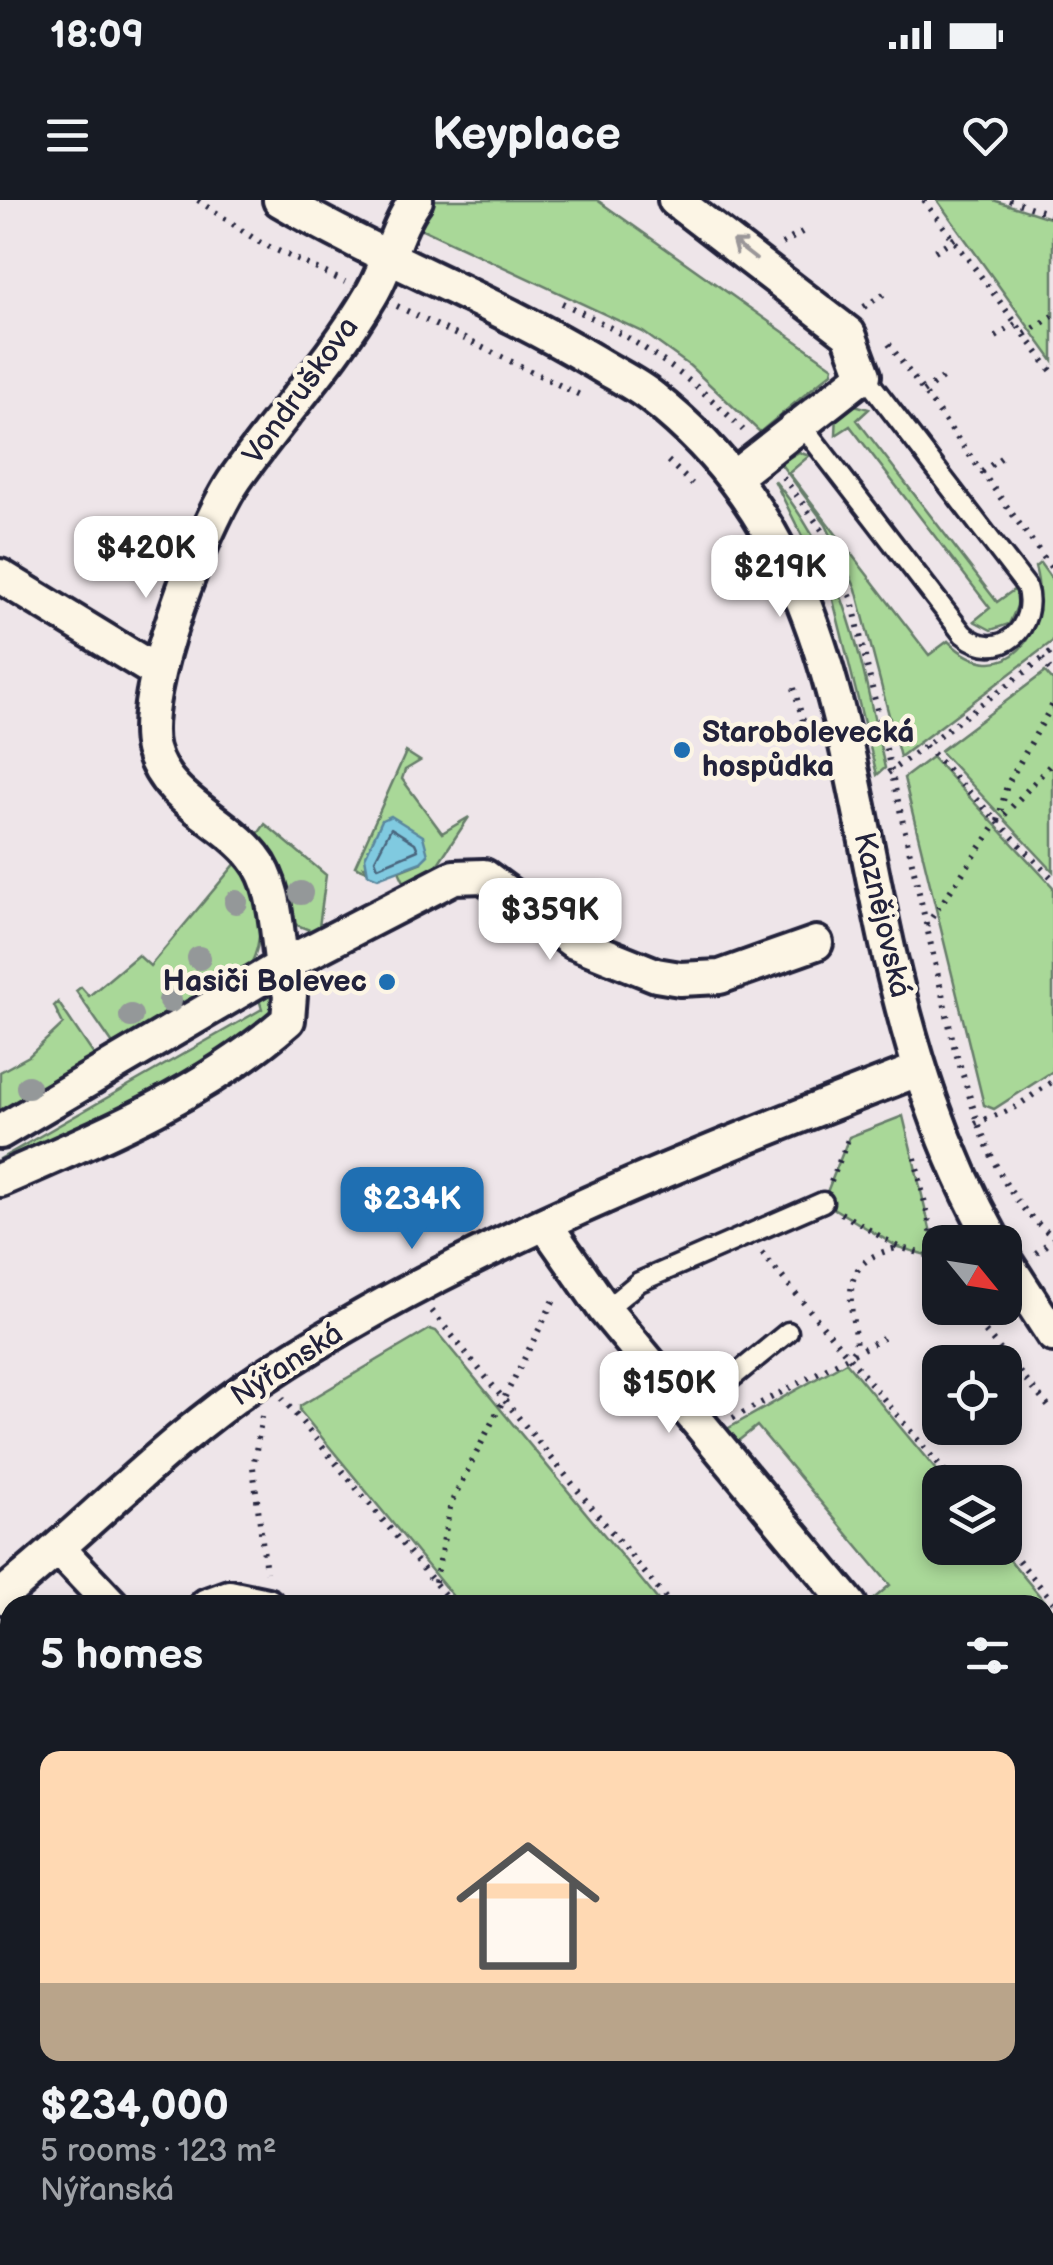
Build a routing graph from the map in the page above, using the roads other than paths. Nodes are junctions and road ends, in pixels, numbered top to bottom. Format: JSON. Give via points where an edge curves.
{"nodes":[{"id":1,"x":280,"y":200,"type":"edge"},
{"id":2,"x":416,"y":200,"type":"edge"},
{"id":3,"x":675,"y":200,"type":"edge"},
{"id":4,"x":389,"y":256,"type":"junction"},
{"id":5,"x":864,"y":375,"type":"junction"},
{"id":6,"x":801,"y":424,"type":"junction"},
{"id":7,"x":734,"y":476,"type":"junction"},
{"id":8,"x":0,"y":576,"type":"edge"},
{"id":9,"x":156,"y":672,"type":"junction"},
{"id":10,"x":816,"y":943,"type":"dead end"},
{"id":11,"x":282,"y":966,"type":"junction"},
{"id":12,"x":920,"y":1070,"type":"junction"},
{"id":13,"x":0,"y":1132,"type":"edge"},
{"id":14,"x":0,"y":1180,"type":"edge"},
{"id":15,"x":823,"y":1202,"type":"road end"},
{"id":16,"x":544,"y":1224,"type":"junction"},
{"id":17,"x":983,"y":1225,"type":"edge"},
{"id":18,"x":1022,"y":1288,"type":"edge"},
{"id":19,"x":605,"y":1310,"type":"junction"},
{"id":20,"x":788,"y":1332,"type":"dead end"},
{"id":21,"x":1053,"y":1335,"type":"edge"},
{"id":22,"x":700,"y":1424,"type":"junction"},
{"id":23,"x":60,"y":1549,"type":"junction"},
{"id":24,"x":2,"y":1595,"type":"edge"},
{"id":25,"x":103,"y":1595,"type":"edge"},
{"id":26,"x":842,"y":1595,"type":"edge"}],
"edges":[{"from":1,"to":4,"type":"street","name":"Kaznějovská"},
{"from":2,"to":4,"type":"street","name":"Vondruškova"},
{"from":5,"to":3,"type":"street","one_way":true,"via":[[848,334]]},
{"from":4,"to":7,"type":"street","name":"Kaznějovská","via":[[555,338],[652,397]]},
{"from":4,"to":9,"type":"street","name":"Vondruškova","via":[[372,294],[234,481]]},
{"from":5,"to":6,"type":"street"},
{"from":5,"to":6,"type":"lane","via":[[1026,586],[1030,612],[1016,636],[982,645],[963,634]]},
{"from":6,"to":7,"type":"street"},
{"from":7,"to":12,"type":"street","name":"Kaznějovská","via":[[776,537],[809,606]]},
{"from":8,"to":9,"type":"street"},
{"from":9,"to":11,"type":"street","name":"Vondruškova","via":[[150,726],[158,766],[170,785],[254,857],[270,886]]},
{"from":10,"to":11,"type":"street","via":[[720,977],[680,980],[574,942],[484,876],[470,874]]},
{"from":11,"to":13,"type":"street"},
{"from":11,"to":14,"type":"street","name":"Vondruškova","via":[[291,1009],[270,1036],[150,1112]]},
{"from":12,"to":16,"type":"street","name":"Nýřanská"},
{"from":12,"to":17,"type":"street","name":"Kaznějovská","via":[[925,1137]]},
{"from":15,"to":19,"type":"lane","via":[[639,1282]]},
{"from":16,"to":19,"type":"street"},
{"from":16,"to":23,"type":"street","name":"Nýřanská","via":[[412,1286],[264,1376]]},
{"from":18,"to":21,"type":"street"},
{"from":19,"to":22,"type":"street"},
{"from":20,"to":22,"type":"lane"},
{"from":22,"to":26,"type":"street"},
{"from":23,"to":24,"type":"street","name":"Nýřanská"},
{"from":23,"to":25,"type":"street"}]}
